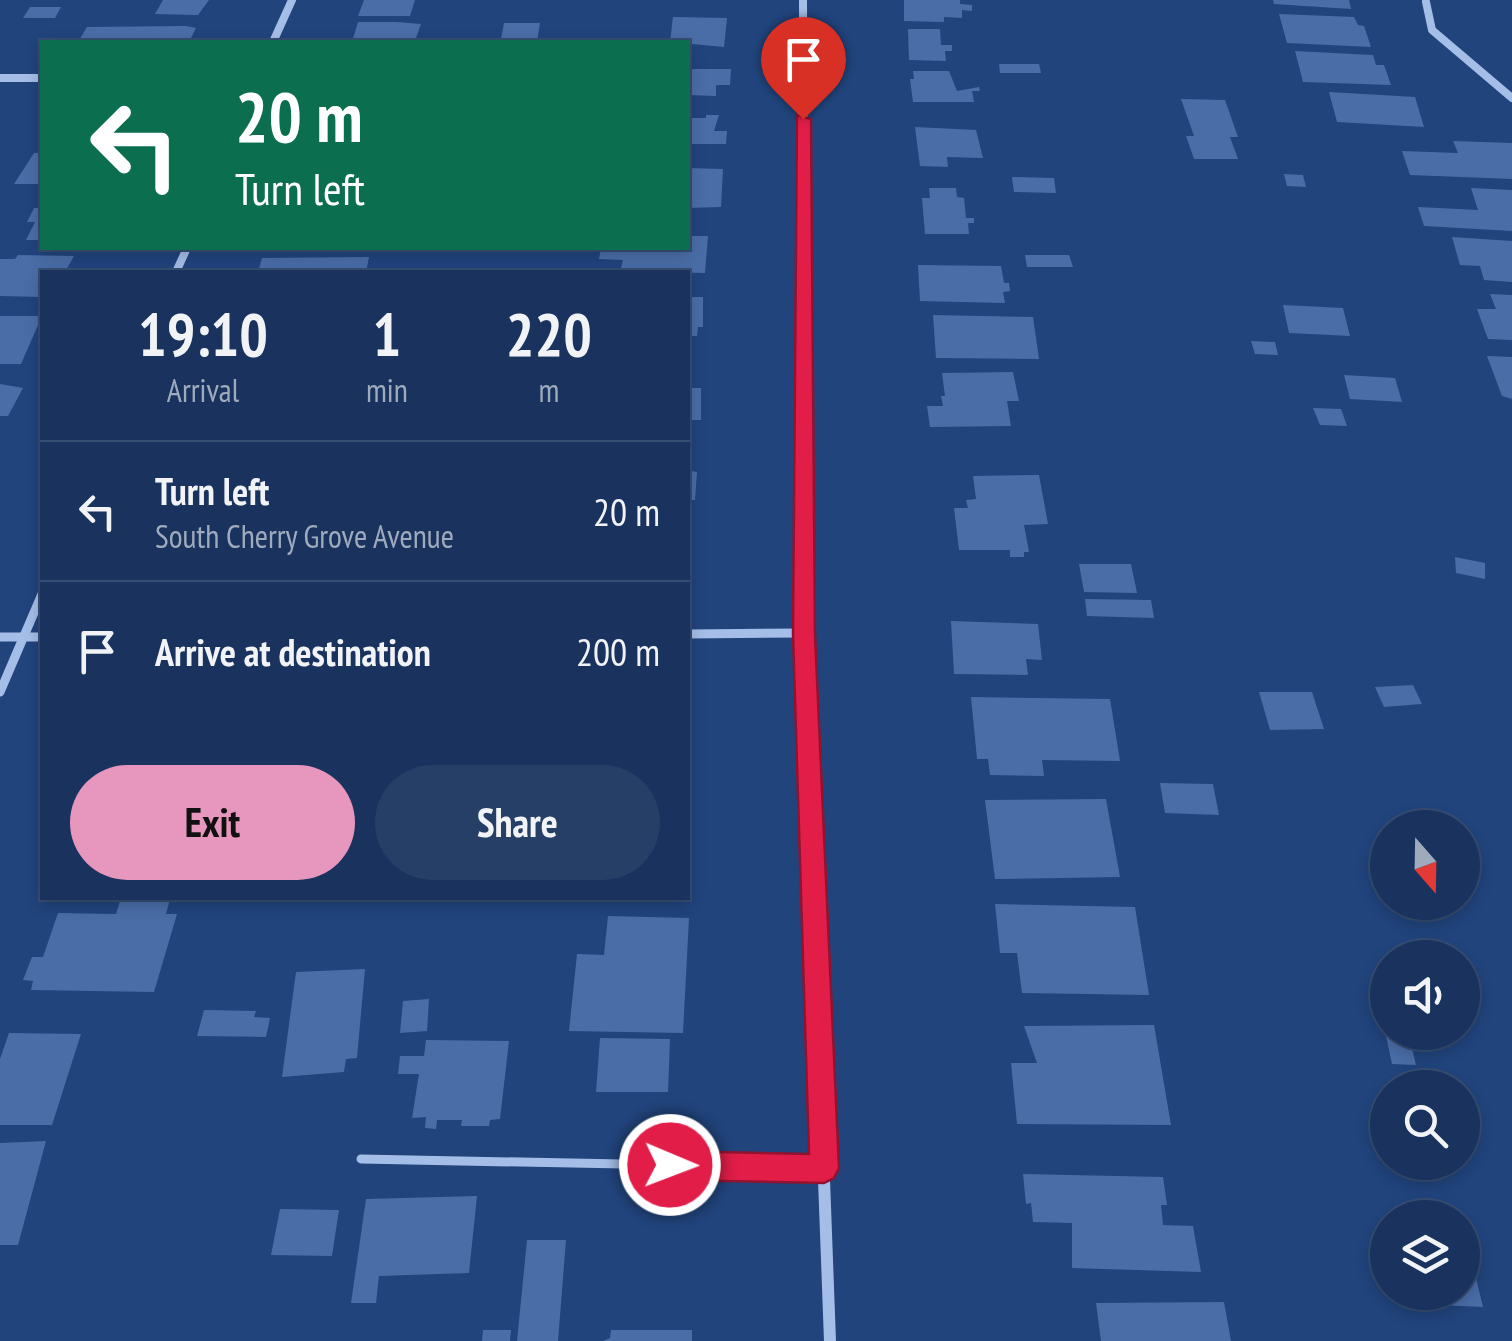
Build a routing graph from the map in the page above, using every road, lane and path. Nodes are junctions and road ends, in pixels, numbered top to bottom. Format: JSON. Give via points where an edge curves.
{"nodes":[{"id":1,"x":292,"y":0,"type":"edge"},
{"id":2,"x":802,"y":0,"type":"edge"},
{"id":3,"x":1426,"y":2,"type":"edge"},
{"id":4,"x":274,"y":40,"type":"edge"},
{"id":5,"x":0,"y":78,"type":"edge"},
{"id":6,"x":40,"y":78,"type":"edge"},
{"id":7,"x":1512,"y":98,"type":"edge"},
{"id":8,"x":40,"y":599,"type":"edge"},
{"id":9,"x":690,"y":634,"type":"edge"},
{"id":10,"x":804,"y":634,"type":"junction"},
{"id":11,"x":0,"y":637,"type":"edge"},
{"id":12,"x":40,"y":637,"type":"edge"},
{"id":13,"x":24,"y":638,"type":"junction"},
{"id":14,"x":0,"y":692,"type":"edge"},
{"id":15,"x":361,"y":1160,"type":"dead end"},
{"id":16,"x":824,"y":1168,"type":"junction"},
{"id":17,"x":830,"y":1341,"type":"edge"}],
"edges":[{"from":1,"to":4,"type":"street"},
{"from":2,"to":10,"type":"street"},
{"from":3,"to":7,"type":"street","via":[[1432,30]]},
{"from":5,"to":6,"type":"street"},
{"from":8,"to":13,"type":"street"},
{"from":9,"to":10,"type":"street"},
{"from":10,"to":16,"type":"street"},
{"from":11,"to":13,"type":"street"},
{"from":12,"to":13,"type":"street"},
{"from":13,"to":14,"type":"street"},
{"from":15,"to":16,"type":"lane"},
{"from":16,"to":17,"type":"street"}]}
